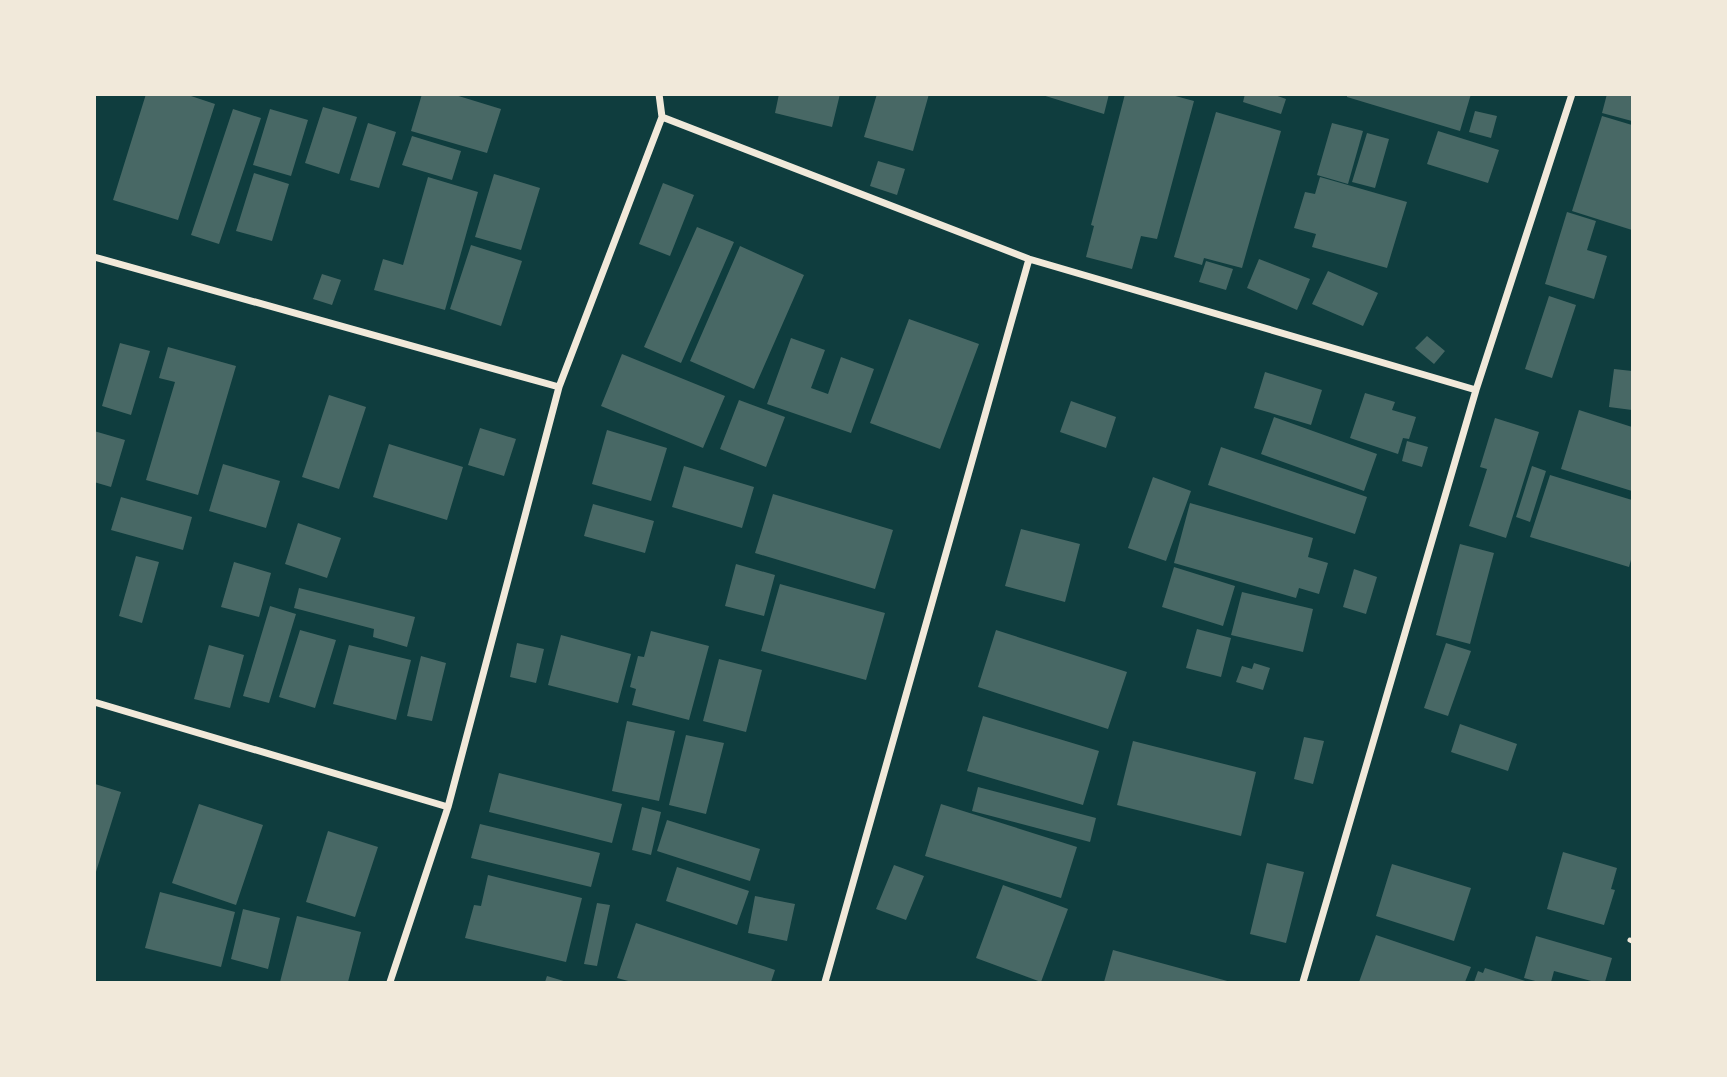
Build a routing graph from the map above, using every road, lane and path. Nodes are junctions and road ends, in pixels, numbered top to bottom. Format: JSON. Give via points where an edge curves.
{"nodes":[{"id":1,"x":659,"y":94,"type":"edge"},
{"id":2,"x":1572,"y":94,"type":"edge"},
{"id":3,"x":662,"y":117,"type":"junction"},
{"id":4,"x":94,"y":257,"type":"edge"},
{"id":5,"x":1029,"y":259,"type":"junction"},
{"id":6,"x":559,"y":387,"type":"junction"},
{"id":7,"x":1476,"y":390,"type":"junction"},
{"id":8,"x":94,"y":702,"type":"edge"},
{"id":9,"x":449,"y":807,"type":"junction"},
{"id":10,"x":390,"y":982,"type":"edge"},
{"id":11,"x":825,"y":982,"type":"edge"},
{"id":12,"x":1303,"y":982,"type":"edge"}],
"edges":[{"from":1,"to":3,"type":"street"},
{"from":2,"to":7,"type":"street"},
{"from":3,"to":5,"type":"street"},
{"from":3,"to":6,"type":"street"},
{"from":4,"to":6,"type":"street"},
{"from":5,"to":7,"type":"street"},
{"from":5,"to":11,"type":"street"},
{"from":6,"to":9,"type":"street"},
{"from":7,"to":12,"type":"street"},
{"from":8,"to":9,"type":"street"},
{"from":9,"to":10,"type":"street"}]}
